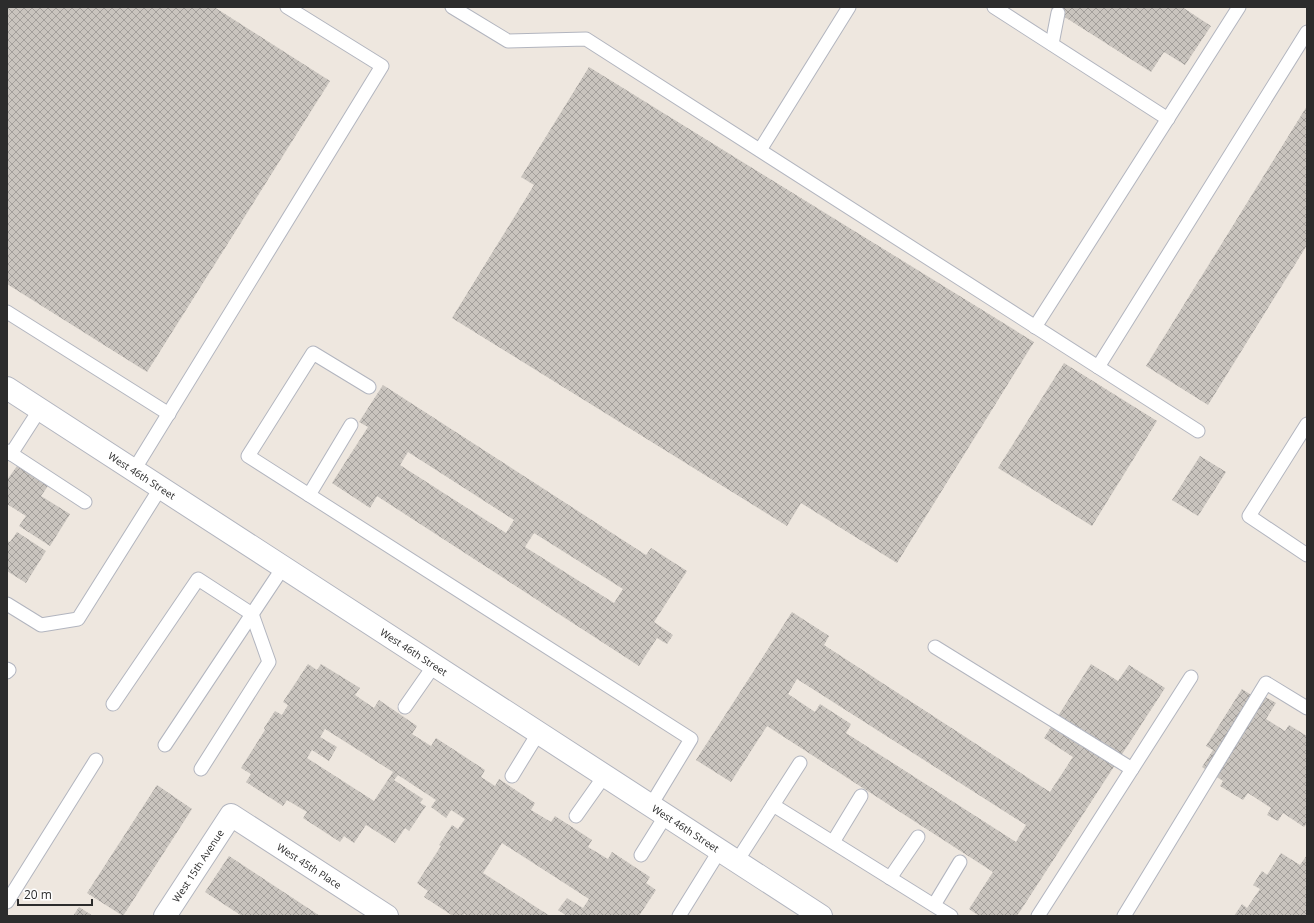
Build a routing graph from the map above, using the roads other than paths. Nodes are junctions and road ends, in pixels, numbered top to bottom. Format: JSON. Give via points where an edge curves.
{"nodes":[{"id":1,"x":287,"y":7,"type":"edge"},
{"id":2,"x":452,"y":7,"type":"edge"},
{"id":3,"x":850,"y":7,"type":"edge"},
{"id":4,"x":994,"y":7,"type":"edge"},
{"id":5,"x":1239,"y":7,"type":"edge"},
{"id":6,"x":1058,"y":13,"type":"dead end"},
{"id":7,"x":1307,"y":32,"type":"edge"},
{"id":8,"x":1052,"y":44,"type":"junction"},
{"id":9,"x":1168,"y":119,"type":"junction"},
{"id":10,"x":760,"y":150,"type":"junction"},
{"id":11,"x":7,"y":312,"type":"edge"},
{"id":12,"x":1035,"y":327,"type":"junction"},
{"id":13,"x":1098,"y":367,"type":"junction"},
{"id":14,"x":369,"y":387,"type":"dead end"},
{"id":15,"x":7,"y":388,"type":"edge"},
{"id":16,"x":40,"y":409,"type":"junction"},
{"id":17,"x":169,"y":414,"type":"junction"},
{"id":18,"x":1307,"y":424,"type":"edge"},
{"id":19,"x":351,"y":425,"type":"dead end"},
{"id":20,"x":1198,"y":431,"type":"dead end"},
{"id":21,"x":9,"y":453,"type":"edge"},
{"id":22,"x":134,"y":470,"type":"junction"},
{"id":23,"x":161,"y":487,"type":"junction"},
{"id":24,"x":309,"y":495,"type":"junction"},
{"id":25,"x":85,"y":502,"type":"dead end"},
{"id":26,"x":1307,"y":555,"type":"edge"},
{"id":27,"x":284,"y":566,"type":"junction"},
{"id":28,"x":7,"y":604,"type":"edge"},
{"id":29,"x":252,"y":614,"type":"junction"},
{"id":30,"x":935,"y":648,"type":"dead end"},
{"id":31,"x":435,"y":664,"type":"junction"},
{"id":32,"x":7,"y":669,"type":"edge"},
{"id":33,"x":7,"y":672,"type":"edge"},
{"id":34,"x":1191,"y":677,"type":"dead end"},
{"id":35,"x":113,"y":704,"type":"dead end"},
{"id":36,"x":405,"y":706,"type":"dead end"},
{"id":37,"x":1307,"y":708,"type":"edge"},
{"id":38,"x":539,"y":732,"type":"junction"},
{"id":39,"x":165,"y":745,"type":"dead end"},
{"id":40,"x":96,"y":760,"type":"dead end"},
{"id":41,"x":800,"y":763,"type":"dead end"},
{"id":42,"x":201,"y":768,"type":"dead end"},
{"id":43,"x":1132,"y":769,"type":"junction"},
{"id":44,"x":605,"y":775,"type":"junction"},
{"id":45,"x":512,"y":776,"type":"dead end"},
{"id":46,"x":861,"y":796,"type":"dead end"},
{"id":47,"x":773,"y":805,"type":"junction"},
{"id":48,"x":658,"y":810,"type":"junction"},
{"id":49,"x":231,"y":815,"type":"joint"},
{"id":50,"x":576,"y":816,"type":"dead end"},
{"id":51,"x":918,"y":837,"type":"dead end"},
{"id":52,"x":833,"y":842,"type":"junction"},
{"id":53,"x":642,"y":855,"type":"dead end"},
{"id":54,"x":728,"y":856,"type":"junction"},
{"id":55,"x":960,"y":862,"type":"dead end"},
{"id":56,"x":890,"y":878,"type":"junction"},
{"id":57,"x":7,"y":902,"type":"edge"},
{"id":58,"x":934,"y":905,"type":"junction"},
{"id":59,"x":165,"y":916,"type":"edge"},
{"id":60,"x":387,"y":916,"type":"edge"},
{"id":61,"x":679,"y":916,"type":"edge"},
{"id":62,"x":821,"y":916,"type":"edge"},
{"id":63,"x":951,"y":916,"type":"edge"},
{"id":64,"x":1038,"y":916,"type":"edge"},
{"id":65,"x":1124,"y":916,"type":"edge"}],
"edges":[{"from":1,"to":17,"type":"lane","via":[[382,66]]},
{"from":2,"to":10,"type":"lane","via":[[508,41],[586,39]]},
{"from":3,"to":10,"type":"lane"},
{"from":4,"to":8,"type":"lane"},
{"from":5,"to":9,"type":"lane"},
{"from":6,"to":8,"type":"lane"},
{"from":7,"to":13,"type":"lane"},
{"from":8,"to":9,"type":"lane"},
{"from":9,"to":12,"type":"lane"},
{"from":10,"to":12,"type":"lane"},
{"from":11,"to":17,"type":"lane"},
{"from":12,"to":13,"type":"lane"},
{"from":13,"to":20,"type":"lane"},
{"from":14,"to":24,"type":"lane","via":[[313,353],[248,456]]},
{"from":15,"to":16,"type":"street","name":"West 46th Street"},
{"from":16,"to":21,"type":"lane"},
{"from":16,"to":22,"type":"street","name":"West 46th Street"},
{"from":17,"to":22,"type":"lane"},
{"from":18,"to":26,"type":"lane","via":[[1249,516]]},
{"from":19,"to":24,"type":"lane"},
{"from":21,"to":25,"type":"lane"},
{"from":22,"to":23,"type":"street","name":"West 46th Street"},
{"from":23,"to":27,"type":"street","name":"West 46th Street"},
{"from":23,"to":28,"type":"lane","via":[[78,618],[41,625]]},
{"from":24,"to":48,"type":"lane","via":[[691,739]]},
{"from":27,"to":29,"type":"lane"},
{"from":27,"to":31,"type":"street","name":"West 46th Street"},
{"from":29,"to":35,"type":"lane","via":[[198,579]]},
{"from":29,"to":39,"type":"lane"},
{"from":29,"to":42,"type":"lane","via":[[269,662]]},
{"from":30,"to":43,"type":"lane"},
{"from":31,"to":36,"type":"lane"},
{"from":31,"to":38,"type":"street","name":"West 46th Street"},
{"from":32,"to":33,"type":"lane"},
{"from":34,"to":43,"type":"lane"},
{"from":37,"to":65,"type":"lane","via":[[1266,683]]},
{"from":38,"to":44,"type":"street","name":"West 46th Street"},
{"from":38,"to":45,"type":"lane"},
{"from":40,"to":57,"type":"lane"},
{"from":41,"to":47,"type":"lane"},
{"from":43,"to":64,"type":"lane"},
{"from":44,"to":48,"type":"street","name":"West 46th Street"},
{"from":44,"to":50,"type":"lane"},
{"from":46,"to":52,"type":"lane"},
{"from":47,"to":52,"type":"lane"},
{"from":47,"to":54,"type":"lane"},
{"from":48,"to":53,"type":"lane"},
{"from":48,"to":54,"type":"street","name":"West 46th Street"},
{"from":49,"to":59,"type":"street","name":"West 15th Avenue"},
{"from":49,"to":60,"type":"street","name":"West 45th Place"},
{"from":51,"to":56,"type":"lane"},
{"from":52,"to":56,"type":"lane"},
{"from":54,"to":61,"type":"lane"},
{"from":54,"to":62,"type":"street","name":"West 46th Street"},
{"from":55,"to":58,"type":"lane"},
{"from":56,"to":58,"type":"lane"},
{"from":58,"to":63,"type":"lane"}]}
